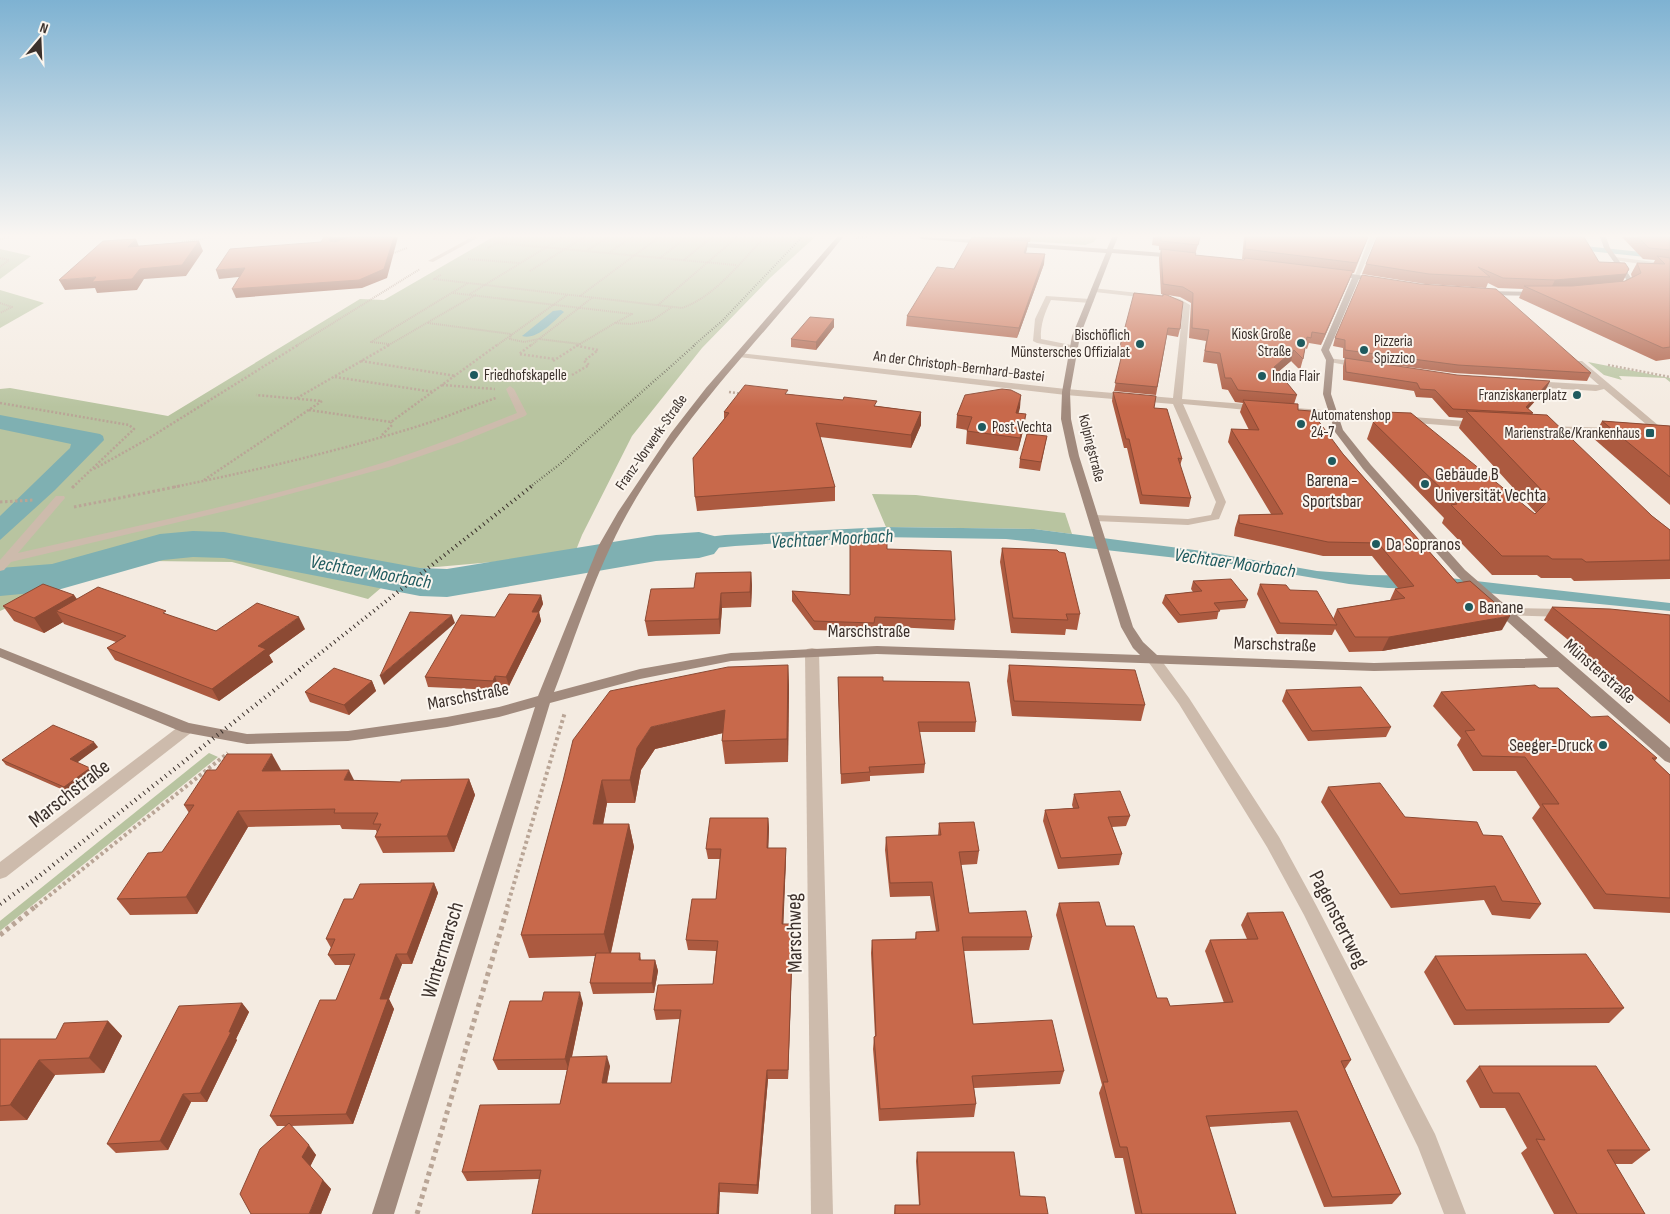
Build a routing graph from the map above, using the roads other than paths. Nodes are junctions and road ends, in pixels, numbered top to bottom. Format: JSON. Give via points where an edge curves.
{"nodes":[{"id":1,"x":792,"y":294,"type":"edge"},
{"id":2,"x":1093,"y":294,"type":"edge"},
{"id":3,"x":1127,"y":294,"type":"edge"},
{"id":4,"x":1349,"y":294,"type":"edge"},
{"id":5,"x":1496,"y":294,"type":"joint"},
{"id":6,"x":1541,"y":294,"type":"edge"},
{"id":7,"x":1504,"y":300,"type":"edge"},
{"id":8,"x":1090,"y":301,"type":"junction"},
{"id":9,"x":1073,"y":348,"type":"junction"},
{"id":10,"x":739,"y":355,"type":"junction"},
{"id":11,"x":1573,"y":358,"type":"edge"},
{"id":12,"x":1330,"y":360,"type":"junction"},
{"id":13,"x":1374,"y":367,"type":"edge"},
{"id":14,"x":1521,"y":384,"type":"edge"},
{"id":15,"x":1604,"y":386,"type":"junction"},
{"id":16,"x":511,"y":390,"type":"road end"},
{"id":17,"x":1066,"y":392,"type":"junction"},
{"id":18,"x":1177,"y":402,"type":"junction"},
{"id":19,"x":1265,"y":409,"type":"edge"},
{"id":20,"x":1284,"y":410,"type":"edge"},
{"id":21,"x":1333,"y":414,"type":"junction"},
{"id":22,"x":1490,"y":426,"type":"edge"},
{"id":23,"x":1537,"y":428,"type":"edge"},
{"id":24,"x":1622,"y":432,"type":"edge"},
{"id":25,"x":1650,"y":433,"type":"edge"},
{"id":26,"x":1666,"y":434,"type":"edge"},
{"id":27,"x":55,"y":498,"type":"road end"},
{"id":28,"x":1097,"y":523,"type":"junction"},
{"id":29,"x":4,"y":563,"type":"edge"},
{"id":30,"x":1508,"y":612,"type":"junction"},
{"id":31,"x":1576,"y":614,"type":"edge"},
{"id":32,"x":0,"y":652,"type":"edge"},
{"id":33,"x":812,"y":652,"type":"junction"},
{"id":34,"x":1154,"y":660,"type":"junction"},
{"id":35,"x":1561,"y":662,"type":"junction"},
{"id":36,"x":544,"y":700,"type":"junction"},
{"id":37,"x":188,"y":728,"type":"junction"},
{"id":38,"x":1670,"y":757,"type":"edge"},
{"id":39,"x":0,"y":872,"type":"edge"},
{"id":40,"x":383,"y":1214,"type":"edge"},
{"id":41,"x":822,"y":1214,"type":"edge"},
{"id":42,"x":1455,"y":1214,"type":"edge"}],
"edges":[{"from":1,"to":10,"type":"street","name":"Franz-Vorwerk-Straße"},
{"from":2,"to":8,"type":"street","name":"Kolpingstraße"},
{"from":3,"to":18,"type":"street","via":[[1166,298],[1187,307]]},
{"from":4,"to":12,"type":"street","name":"Münsterstraße","via":[[1325,350]]},
{"from":5,"to":6,"type":"street"},
{"from":5,"to":7,"type":"street"},
{"from":8,"to":9,"type":"street","name":"Kolpingstraße"},
{"from":8,"to":9,"type":"street","via":[[1046,296],[1037,341]]},
{"from":9,"to":17,"type":"street","name":"Kolpingstraße"},
{"from":10,"to":17,"type":"street","name":"An der Christoph-Bernhard-Bastei"},
{"from":10,"to":36,"type":"street","name":"Franz-Vorwerk-Straße","via":[[652,465],[605,545]]},
{"from":11,"to":15,"type":"street"},
{"from":12,"to":13,"type":"street"},
{"from":12,"to":21,"type":"street","name":"Münsterstraße","via":[[1327,394]]},
{"from":14,"to":15,"type":"street"},
{"from":15,"to":26,"type":"street"},
{"from":16,"to":29,"type":"street","via":[[522,414],[518,417],[394,462]]},
{"from":17,"to":18,"type":"street","name":"An der Christoph-Bernhard-Bastei"},
{"from":17,"to":28,"type":"street","name":"Kolpingstraße","via":[[1066,419],[1074,456]]},
{"from":18,"to":19,"type":"street","name":"An der Christoph-Bernhard-Bastei"},
{"from":18,"to":28,"type":"street","via":[[1221,502],[1215,517],[1188,522]]},
{"from":20,"to":21,"type":"street"},
{"from":21,"to":22,"type":"street"},
{"from":21,"to":30,"type":"street","name":"Münsterstraße","via":[[1338,430],[1348,444],[1433,544],[1461,573]]},
{"from":23,"to":24,"type":"street"},
{"from":25,"to":26,"type":"street"},
{"from":27,"to":29,"type":"street","via":[[49,511]]},
{"from":28,"to":34,"type":"street","name":"Kolpingstraße","via":[[1127,627],[1138,645]]},
{"from":30,"to":31,"type":"street"},
{"from":30,"to":35,"type":"street","name":"Münsterstraße"},
{"from":32,"to":37,"type":"street","name":"Marschstraße"},
{"from":33,"to":34,"type":"street","name":"Marschstraße","via":[[877,650]]},
{"from":33,"to":36,"type":"street","name":"Marschstraße","via":[[731,657],[640,674]]},
{"from":33,"to":41,"type":"street","name":"Marschweg"},
{"from":34,"to":35,"type":"street","name":"Marschstraße","via":[[1374,667]]},
{"from":34,"to":42,"type":"street","name":"Pagenstertweg","via":[[1184,701],[1268,834],[1310,910],[1426,1142]]},
{"from":35,"to":38,"type":"street","name":"Münsterstraße"},
{"from":36,"to":37,"type":"street","name":"Marschstraße","via":[[446,722],[348,736],[247,739]]},
{"from":36,"to":40,"type":"street","name":"Wintermarsch"},
{"from":37,"to":39,"type":"street","name":"Marschstraße"}]}
